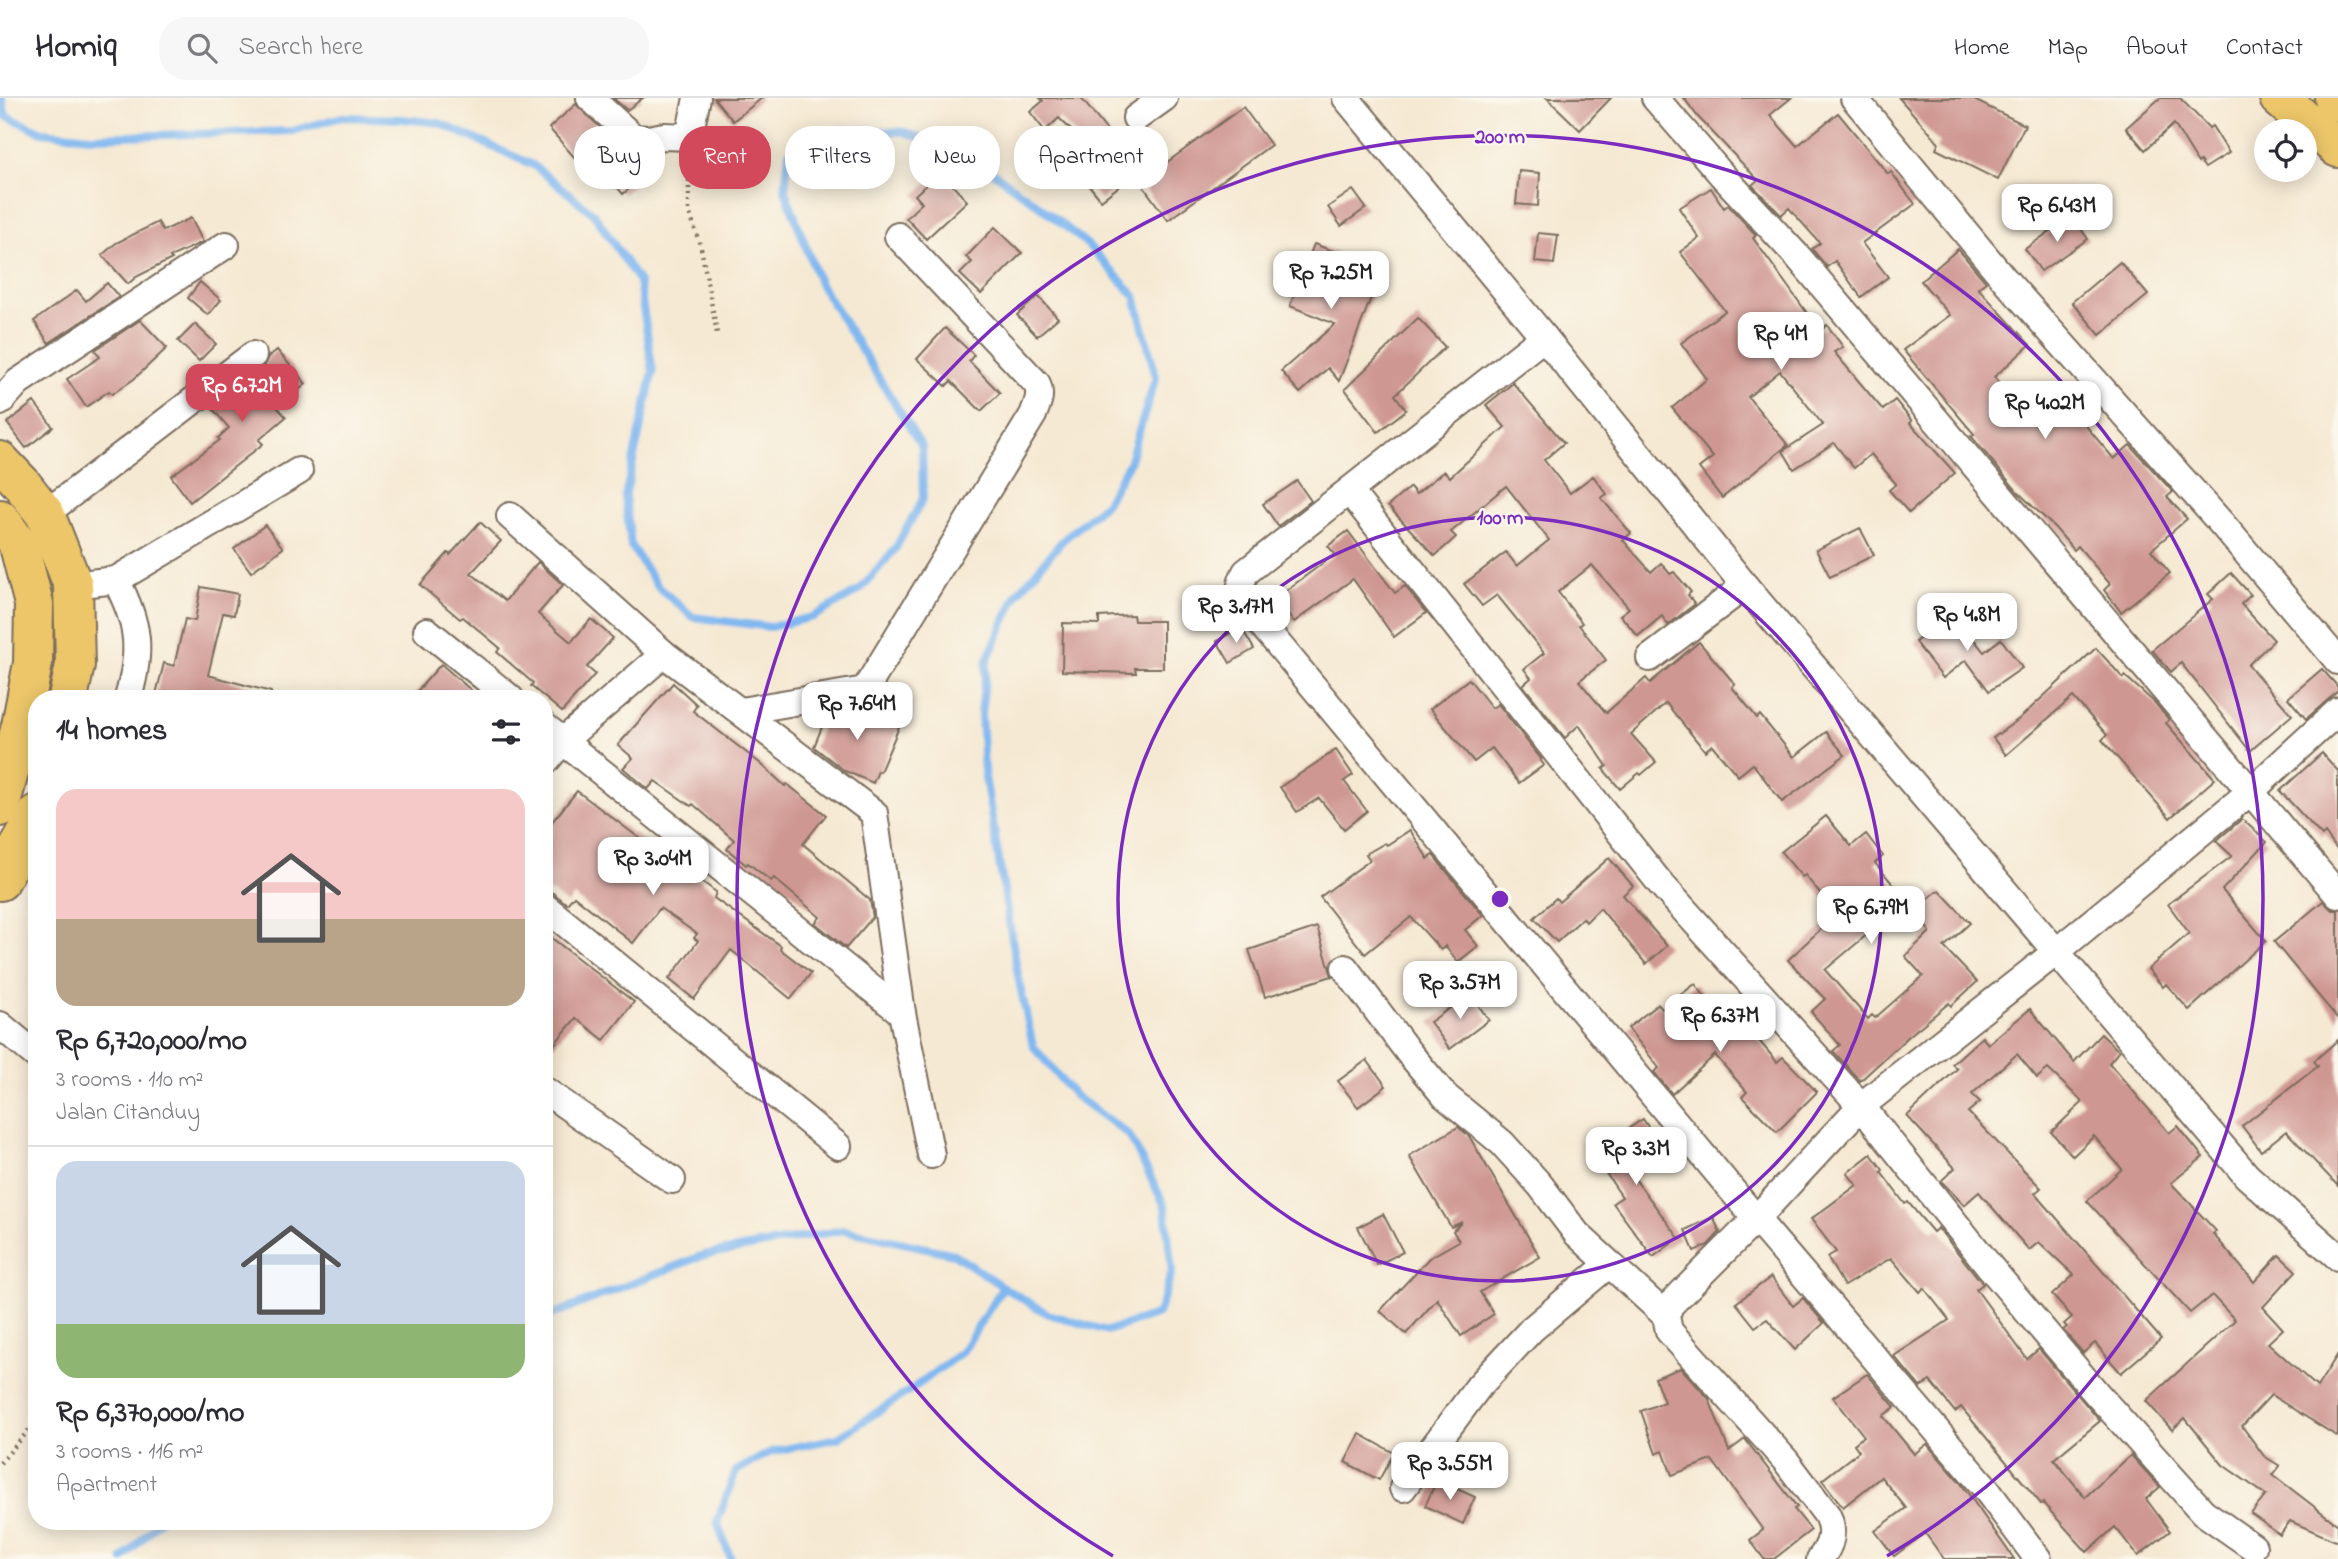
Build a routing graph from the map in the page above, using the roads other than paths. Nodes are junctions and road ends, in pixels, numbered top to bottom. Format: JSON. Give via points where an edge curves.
{"nodes":[{"id":1,"x":590,"y":98,"type":"edge"},
{"id":2,"x":697,"y":98,"type":"edge"},
{"id":3,"x":1164,"y":98,"type":"edge"},
{"id":4,"x":1346,"y":98,"type":"edge"},
{"id":5,"x":1655,"y":98,"type":"edge"},
{"id":6,"x":1854,"y":98,"type":"edge"},
{"id":7,"x":2279,"y":98,"type":"edge"},
{"id":8,"x":2333,"y":98,"type":"edge"},
{"id":9,"x":2338,"y":102,"type":"edge"},
{"id":10,"x":1136,"y":118,"type":"dead end"},
{"id":11,"x":2338,"y":148,"type":"edge"},
{"id":12,"x":898,"y":236,"type":"dead end"},
{"id":13,"x":226,"y":245,"type":"dead end"},
{"id":14,"x":1544,"y":337,"type":"junction"},
{"id":15,"x":253,"y":355,"type":"dead end"},
{"id":16,"x":0,"y":402,"type":"edge"},
{"id":17,"x":0,"y":461,"type":"edge"},
{"id":18,"x":299,"y":471,"type":"dead end"},
{"id":19,"x":1350,"y":492,"type":"junction"},
{"id":20,"x":45,"y":514,"type":"junction"},
{"id":21,"x":510,"y":516,"type":"dead end"},
{"id":22,"x":0,"y":519,"type":"edge"},
{"id":23,"x":116,"y":580,"type":"junction"},
{"id":24,"x":73,"y":585,"type":"junction"},
{"id":25,"x":1745,"y":586,"type":"junction"},
{"id":26,"x":427,"y":631,"type":"dead end"},
{"id":27,"x":664,"y":654,"type":"junction"},
{"id":28,"x":1650,"y":658,"type":"dead end"},
{"id":29,"x":2338,"y":661,"type":"edge"},
{"id":30,"x":70,"y":690,"type":"edge"},
{"id":31,"x":130,"y":690,"type":"edge"},
{"id":32,"x":500,"y":690,"type":"edge"},
{"id":33,"x":741,"y":711,"type":"junction"},
{"id":34,"x":2338,"y":711,"type":"edge"},
{"id":35,"x":553,"y":733,"type":"edge"},
{"id":36,"x":2250,"y":792,"type":"junction"},
{"id":37,"x":0,"y":807,"type":"edge"},
{"id":38,"x":28,"y":830,"type":"edge"},
{"id":39,"x":0,"y":881,"type":"edge"},
{"id":40,"x":2338,"y":895,"type":"edge"},
{"id":41,"x":553,"y":913,"type":"edge"},
{"id":42,"x":2056,"y":952,"type":"junction"},
{"id":43,"x":1345,"y":968,"type":"dead end"},
{"id":44,"x":902,"y":1013,"type":"junction"},
{"id":45,"x":0,"y":1025,"type":"edge"},
{"id":46,"x":28,"y":1048,"type":"edge"},
{"id":47,"x":553,"y":1096,"type":"edge"},
{"id":48,"x":1861,"y":1106,"type":"junction"},
{"id":49,"x":838,"y":1146,"type":"dead end"},
{"id":50,"x":931,"y":1155,"type":"dead end"},
{"id":51,"x":672,"y":1180,"type":"dead end"},
{"id":52,"x":1756,"y":1219,"type":"junction"},
{"id":53,"x":2338,"y":1257,"type":"edge"},
{"id":54,"x":1609,"y":1264,"type":"junction"},
{"id":55,"x":1666,"y":1316,"type":"junction"},
{"id":56,"x":1403,"y":1488,"type":"dead end"},
{"id":57,"x":2253,"y":1547,"type":"dead end"},
{"id":58,"x":1820,"y":1559,"type":"edge"},
{"id":59,"x":2038,"y":1559,"type":"edge"}],
"edges":[{"from":1,"to":2,"type":"street","via":[[634,138],[648,139],[689,137]]},
{"from":3,"to":10,"type":"street"},
{"from":4,"to":14,"type":"street"},
{"from":5,"to":36,"type":"street","via":[[1799,258]]},
{"from":6,"to":29,"type":"street","via":[[2005,280]]},
{"from":7,"to":11,"type":"main road"},
{"from":8,"to":9,"type":"main road"},
{"from":12,"to":33,"type":"street","via":[[1037,384],[1039,399],[865,690]]},
{"from":13,"to":16,"type":"street","via":[[18,382]]},
{"from":14,"to":19,"type":"street"},
{"from":14,"to":25,"type":"street"},
{"from":15,"to":20,"type":"street"},
{"from":17,"to":20,"type":"main road"},
{"from":18,"to":23,"type":"street"},
{"from":19,"to":48,"type":"street","via":[[1660,883]]},
{"from":19,"to":52,"type":"street","via":[[1246,572],[1241,581],[1243,602]]},
{"from":20,"to":24,"type":"main road"},
{"from":21,"to":27,"type":"street"},
{"from":22,"to":37,"type":"main road","via":[[19,546],[34,604],[33,663]]},
{"from":23,"to":24,"type":"street"},
{"from":23,"to":31,"type":"street","via":[[130,607],[137,647]]},
{"from":24,"to":30,"type":"main road","via":[[75,666]]},
{"from":25,"to":28,"type":"street"},
{"from":25,"to":42,"type":"street"},
{"from":26,"to":32,"type":"street"},
{"from":27,"to":33,"type":"street"},
{"from":27,"to":35,"type":"street"},
{"from":33,"to":44,"type":"street","via":[[874,813]]},
{"from":34,"to":36,"type":"street"},
{"from":35,"to":44,"type":"street"},
{"from":36,"to":40,"type":"street"},
{"from":36,"to":42,"type":"street"},
{"from":38,"to":39,"type":"main road"},
{"from":41,"to":49,"type":"street"},
{"from":42,"to":48,"type":"street"},
{"from":42,"to":53,"type":"street","via":[[2247,1175]]},
{"from":43,"to":54,"type":"street","via":[[1445,1096],[1502,1143],[1577,1234]]},
{"from":44,"to":50,"type":"street"},
{"from":45,"to":46,"type":"street"},
{"from":47,"to":51,"type":"street"},
{"from":48,"to":52,"type":"street"},
{"from":48,"to":57,"type":"street","via":[[2096,1394],[2203,1512]]},
{"from":52,"to":55,"type":"street","via":[[1670,1305]]},
{"from":52,"to":59,"type":"street","via":[[1983,1485]]},
{"from":54,"to":55,"type":"street"},
{"from":54,"to":56,"type":"street","via":[[1532,1329],[1479,1386]]},
{"from":55,"to":58,"type":"street","via":[[1674,1337],[1786,1461],[1828,1515],[1831,1540]]}]}
